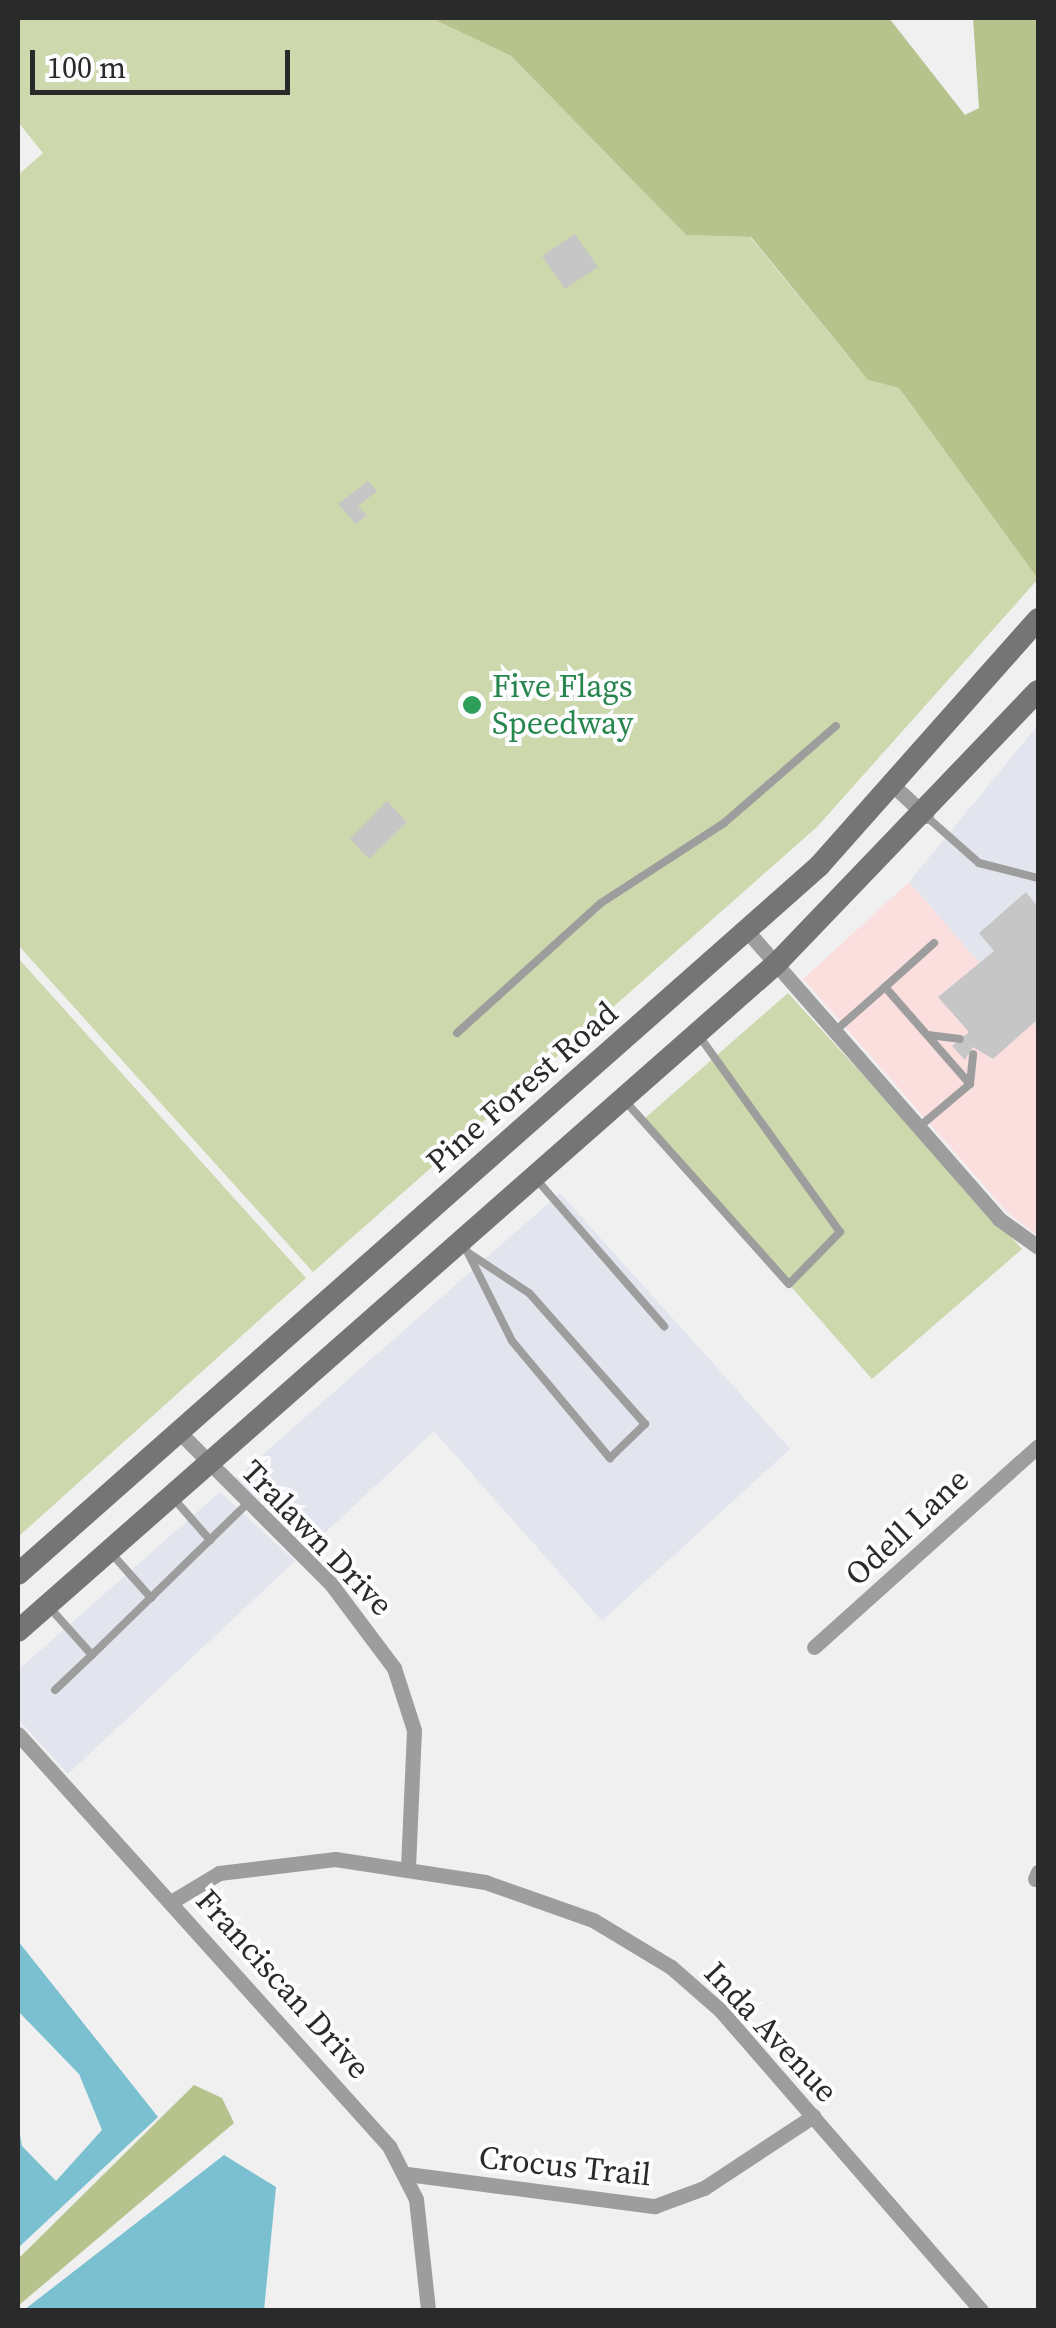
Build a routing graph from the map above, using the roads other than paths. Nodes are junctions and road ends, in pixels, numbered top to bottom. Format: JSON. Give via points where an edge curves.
{"nodes":[{"id":1,"x":1038,"y":619,"type":"edge"},
{"id":2,"x":1034,"y":705,"type":"edge"},
{"id":3,"x":836,"y":726,"type":"dead end"},
{"id":4,"x":896,"y":788,"type":"junction"},
{"id":5,"x":926,"y":817,"type":"junction"},
{"id":6,"x":1038,"y":878,"type":"edge"},
{"id":7,"x":748,"y":932,"type":"junction"},
{"id":8,"x":934,"y":943,"type":"dead end"},
{"id":9,"x":776,"y":964,"type":"junction"},
{"id":10,"x":885,"y":987,"type":"junction"},
{"id":11,"x":829,"y":1024,"type":"junction"},
{"id":12,"x":457,"y":1033,"type":"dead end"},
{"id":13,"x":698,"y":1033,"type":"junction"},
{"id":14,"x":928,"y":1036,"type":"junction"},
{"id":15,"x":960,"y":1039,"type":"dead end"},
{"id":16,"x":973,"y":1054,"type":"dead end"},
{"id":17,"x":970,"y":1084,"type":"junction"},
{"id":18,"x":623,"y":1099,"type":"junction"},
{"id":19,"x":532,"y":1121,"type":"junction"},
{"id":20,"x":918,"y":1127,"type":"junction"},
{"id":21,"x":561,"y":1154,"type":"junction"},
{"id":22,"x":534,"y":1177,"type":"junction"},
{"id":23,"x":466,"y":1247,"type":"junction"},
{"id":24,"x":1038,"y":1248,"type":"edge"},
{"id":25,"x":664,"y":1326,"type":"dead end"},
{"id":26,"x":254,"y":1366,"type":"junction"},
{"id":27,"x":283,"y":1398,"type":"junction"},
{"id":28,"x":179,"y":1432,"type":"junction"},
{"id":29,"x":1038,"y":1446,"type":"edge"},
{"id":30,"x":208,"y":1464,"type":"junction"},
{"id":31,"x":172,"y":1496,"type":"junction"},
{"id":32,"x":248,"y":1503,"type":"junction"},
{"id":33,"x":210,"y":1540,"type":"junction"},
{"id":34,"x":109,"y":1550,"type":"junction"},
{"id":35,"x":18,"y":1574,"type":"edge"},
{"id":36,"x":151,"y":1598,"type":"junction"},
{"id":37,"x":47,"y":1605,"type":"junction"},
{"id":38,"x":18,"y":1632,"type":"edge"},
{"id":39,"x":814,"y":1647,"type":"dead end"},
{"id":40,"x":92,"y":1655,"type":"junction"},
{"id":41,"x":55,"y":1690,"type":"dead end"},
{"id":42,"x":18,"y":1734,"type":"edge"},
{"id":43,"x":408,"y":1868,"type":"junction"},
{"id":44,"x":171,"y":1902,"type":"junction"},
{"id":45,"x":813,"y":2116,"type":"junction"},
{"id":46,"x":406,"y":2174,"type":"junction"},
{"id":47,"x":428,"y":2310,"type":"edge"},
{"id":48,"x":981,"y":2310,"type":"edge"}],
"edges":[{"from":1,"to":4,"type":"main road","name":"Pine Forest Road"},
{"from":2,"to":5,"type":"main road"},
{"from":3,"to":12,"type":"lane","via":[[724,823],[601,903]]},
{"from":4,"to":5,"type":"street"},
{"from":4,"to":7,"type":"main road","name":"Pine Forest Road"},
{"from":5,"to":6,"type":"lane","via":[[978,863]]},
{"from":5,"to":9,"type":"main road"},
{"from":7,"to":9,"type":"street"},
{"from":7,"to":19,"type":"main road","name":"Pine Forest Road"},
{"from":8,"to":10,"type":"lane"},
{"from":9,"to":11,"type":"street"},
{"from":9,"to":13,"type":"main road"},
{"from":10,"to":11,"type":"lane"},
{"from":10,"to":14,"type":"lane"},
{"from":11,"to":20,"type":"street"},
{"from":13,"to":18,"type":"main road"},
{"from":13,"to":18,"type":"lane","via":[[840,1232],[789,1284]]},
{"from":14,"to":15,"type":"lane"},
{"from":14,"to":17,"type":"lane"},
{"from":16,"to":17,"type":"lane"},
{"from":17,"to":20,"type":"lane"},
{"from":18,"to":21,"type":"main road"},
{"from":19,"to":21,"type":"main road"},
{"from":19,"to":26,"type":"main road","name":"Pine Forest Road"},
{"from":20,"to":24,"type":"street","via":[[1000,1219]]},
{"from":21,"to":22,"type":"main road"},
{"from":22,"to":23,"type":"main road"},
{"from":22,"to":25,"type":"lane"},
{"from":23,"to":23,"type":"lane","via":[[512,1341],[610,1458],[645,1424],[529,1293]]},
{"from":23,"to":27,"type":"main road"},
{"from":26,"to":27,"type":"main road"},
{"from":26,"to":28,"type":"main road","name":"Pine Forest Road"},
{"from":27,"to":30,"type":"main road"},
{"from":28,"to":30,"type":"street","name":"Tralawn Drive"},
{"from":28,"to":35,"type":"main road","name":"Pine Forest Road"},
{"from":29,"to":39,"type":"street","name":"Odell Lane"},
{"from":30,"to":31,"type":"main road"},
{"from":30,"to":32,"type":"street","name":"Tralawn Drive"},
{"from":31,"to":33,"type":"lane"},
{"from":31,"to":34,"type":"main road"},
{"from":32,"to":33,"type":"lane"},
{"from":32,"to":43,"type":"street","name":"Tralawn Drive","via":[[331,1584],[394,1668],[414,1730]]},
{"from":33,"to":36,"type":"lane"},
{"from":34,"to":36,"type":"lane"},
{"from":34,"to":37,"type":"main road"},
{"from":36,"to":40,"type":"lane"},
{"from":37,"to":38,"type":"main road"},
{"from":37,"to":40,"type":"lane"},
{"from":40,"to":41,"type":"lane"},
{"from":42,"to":44,"type":"street","name":"Franciscan Drive"},
{"from":43,"to":44,"type":"street","name":"Inda Avenue","via":[[276,1861],[200,1880]]},
{"from":43,"to":45,"type":"street","name":"Inda Avenue","via":[[518,1892],[633,1942],[721,2012]]},
{"from":44,"to":46,"type":"street","name":"Franciscan Drive"},
{"from":45,"to":46,"type":"street","name":"Crocus Trail","via":[[704,2188],[655,2206]]},
{"from":45,"to":48,"type":"street","name":"Inda Avenue"},
{"from":46,"to":47,"type":"street"}]}
